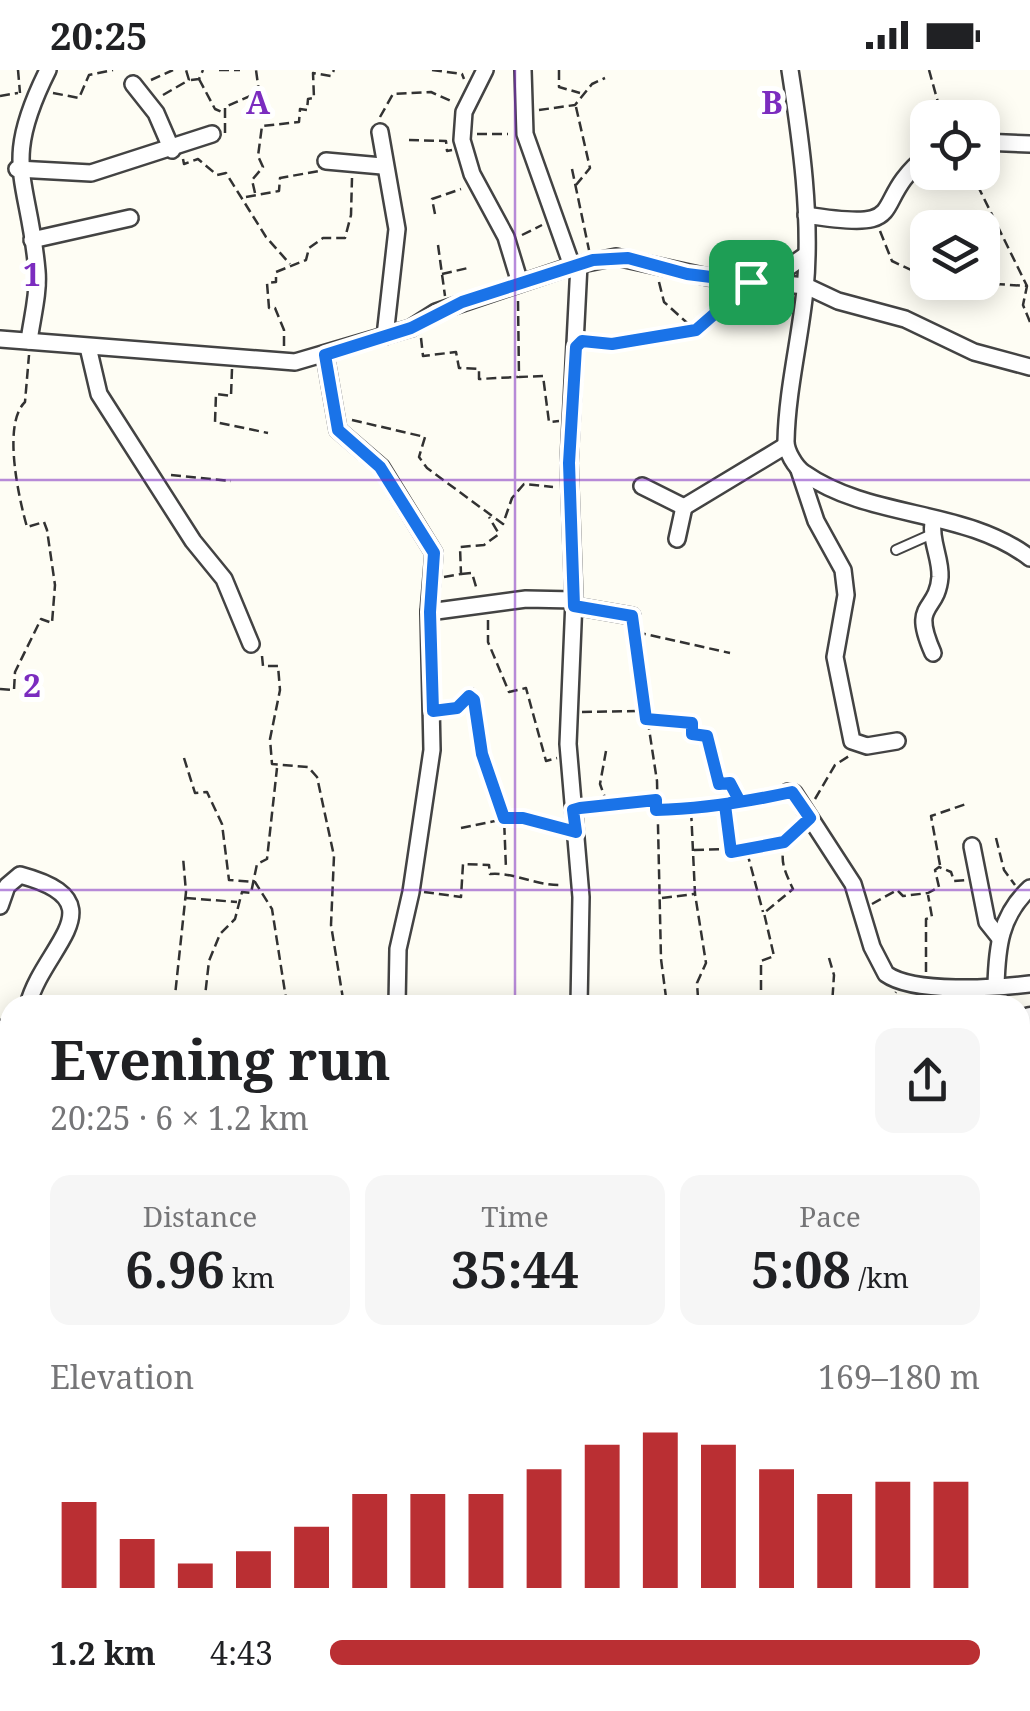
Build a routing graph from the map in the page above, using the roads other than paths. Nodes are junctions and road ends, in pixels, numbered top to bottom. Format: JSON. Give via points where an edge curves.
{"nodes":[{"id":1,"x":48,"y":70,"type":"edge"},
{"id":2,"x":485,"y":70,"type":"edge"},
{"id":3,"x":522,"y":70,"type":"edge"},
{"id":4,"x":790,"y":70,"type":"edge"},
{"id":5,"x":136,"y":87,"type":"road end"},
{"id":6,"x":380,"y":132,"type":"road end"},
{"id":7,"x":212,"y":134,"type":"road end"},
{"id":8,"x":1000,"y":143,"type":"edge"},
{"id":9,"x":1030,"y":144,"type":"edge"},
{"id":10,"x":175,"y":149,"type":"junction"},
{"id":11,"x":326,"y":162,"type":"road end"},
{"id":12,"x":382,"y":166,"type":"junction"},
{"id":13,"x":17,"y":170,"type":"junction"},
{"id":14,"x":910,"y":180,"type":"edge"},
{"id":15,"x":806,"y":215,"type":"junction"},
{"id":16,"x":130,"y":218,"type":"dead end"},
{"id":17,"x":32,"y":240,"type":"junction"},
{"id":18,"x":806,"y":254,"type":"junction"},
{"id":19,"x":579,"y":263,"type":"junction"},
{"id":20,"x":759,"y":282,"type":"junction"},
{"id":21,"x":517,"y":284,"type":"junction"},
{"id":22,"x":806,"y":286,"type":"junction"},
{"id":23,"x":385,"y":336,"type":"junction"},
{"id":24,"x":0,"y":339,"type":"edge"},
{"id":25,"x":29,"y":340,"type":"junction"},
{"id":26,"x":88,"y":347,"type":"junction"},
{"id":27,"x":325,"y":355,"type":"junction"},
{"id":28,"x":1029,"y":365,"type":"edge"},
{"id":29,"x":785,"y":446,"type":"junction"},
{"id":30,"x":800,"y":470,"type":"junction"},
{"id":31,"x":642,"y":486,"type":"dead end"},
{"id":32,"x":684,"y":507,"type":"junction"},
{"id":33,"x":932,"y":528,"type":"junction"},
{"id":34,"x":677,"y":539,"type":"dead end"},
{"id":35,"x":896,"y":550,"type":"dead end"},
{"id":36,"x":1030,"y":558,"type":"edge"},
{"id":37,"x":574,"y":603,"type":"junction"},
{"id":38,"x":430,"y":612,"type":"junction"},
{"id":39,"x":633,"y":624,"type":"road end"},
{"id":40,"x":251,"y":644,"type":"road end"},
{"id":41,"x":934,"y":653,"type":"dead end"},
{"id":42,"x":897,"y":741,"type":"dead end"},
{"id":43,"x":788,"y":792,"type":"road end"},
{"id":44,"x":972,"y":846,"type":"dead end"},
{"id":45,"x":1026,"y":891,"type":"edge"},
{"id":46,"x":0,"y":906,"type":"edge"},
{"id":47,"x":999,"y":936,"type":"junction"},
{"id":48,"x":1030,"y":984,"type":"edge"},
{"id":49,"x":996,"y":986,"type":"junction"},
{"id":50,"x":31,"y":995,"type":"edge"},
{"id":51,"x":397,"y":995,"type":"edge"},
{"id":52,"x":578,"y":995,"type":"edge"}],
"edges":[{"from":1,"to":13,"type":"street","via":[[30,92]]},
{"from":2,"to":21,"type":"street","via":[[468,105],[462,139],[506,237]]},
{"from":3,"to":19,"type":"street","via":[[524,122]]},
{"from":4,"to":15,"type":"street"},
{"from":5,"to":10,"type":"street"},
{"from":6,"to":12,"type":"street"},
{"from":7,"to":10,"type":"street"},
{"from":8,"to":9,"type":"street"},
{"from":10,"to":13,"type":"street","via":[[92,173]]},
{"from":11,"to":12,"type":"street"},
{"from":12,"to":23,"type":"street","via":[[397,228]]},
{"from":13,"to":17,"type":"street"},
{"from":14,"to":15,"type":"street","via":[[884,215],[852,222]]},
{"from":15,"to":18,"type":"street"},
{"from":16,"to":17,"type":"street"},
{"from":17,"to":25,"type":"street","via":[[38,277]]},
{"from":18,"to":20,"type":"street"},
{"from":18,"to":22,"type":"street"},
{"from":19,"to":20,"type":"street","via":[[616,257]]},
{"from":19,"to":21,"type":"street"},
{"from":19,"to":37,"type":"street","via":[[570,420]]},
{"from":20,"to":22,"type":"street"},
{"from":21,"to":23,"type":"street"},
{"from":22,"to":28,"type":"street","via":[[838,302],[905,318],[974,352]]},
{"from":22,"to":29,"type":"street"},
{"from":23,"to":27,"type":"street"},
{"from":24,"to":25,"type":"street"},
{"from":25,"to":26,"type":"street"},
{"from":26,"to":27,"type":"street","via":[[283,363]]},
{"from":26,"to":40,"type":"street","via":[[99,394],[224,579]]},
{"from":27,"to":38,"type":"street","via":[[338,430],[380,467],[428,540],[434,559]]},
{"from":29,"to":30,"type":"street"},
{"from":29,"to":32,"type":"street"},
{"from":30,"to":33,"type":"street"},
{"from":30,"to":42,"type":"street","via":[[816,521],[843,570],[846,595],[835,656],[854,744]]},
{"from":31,"to":32,"type":"street"},
{"from":32,"to":34,"type":"street"},
{"from":33,"to":35,"type":"lane"},
{"from":33,"to":36,"type":"street","via":[[978,530]]},
{"from":33,"to":41,"type":"street","via":[[940,579],[923,624]]},
{"from":37,"to":38,"type":"street","via":[[530,598]]},
{"from":37,"to":39,"type":"street"},
{"from":37,"to":52,"type":"street","via":[[568,753],[580,883]]},
{"from":38,"to":51,"type":"street","via":[[432,750],[398,949]]},
{"from":43,"to":49,"type":"street","via":[[841,860],[886,974],[925,984]]},
{"from":44,"to":47,"type":"street","via":[[987,922]]},
{"from":45,"to":47,"type":"street"},
{"from":46,"to":50,"type":"street","via":[[20,875],[54,884],[72,907],[69,926]]},
{"from":47,"to":49,"type":"street"},
{"from":48,"to":49,"type":"street"}]}
